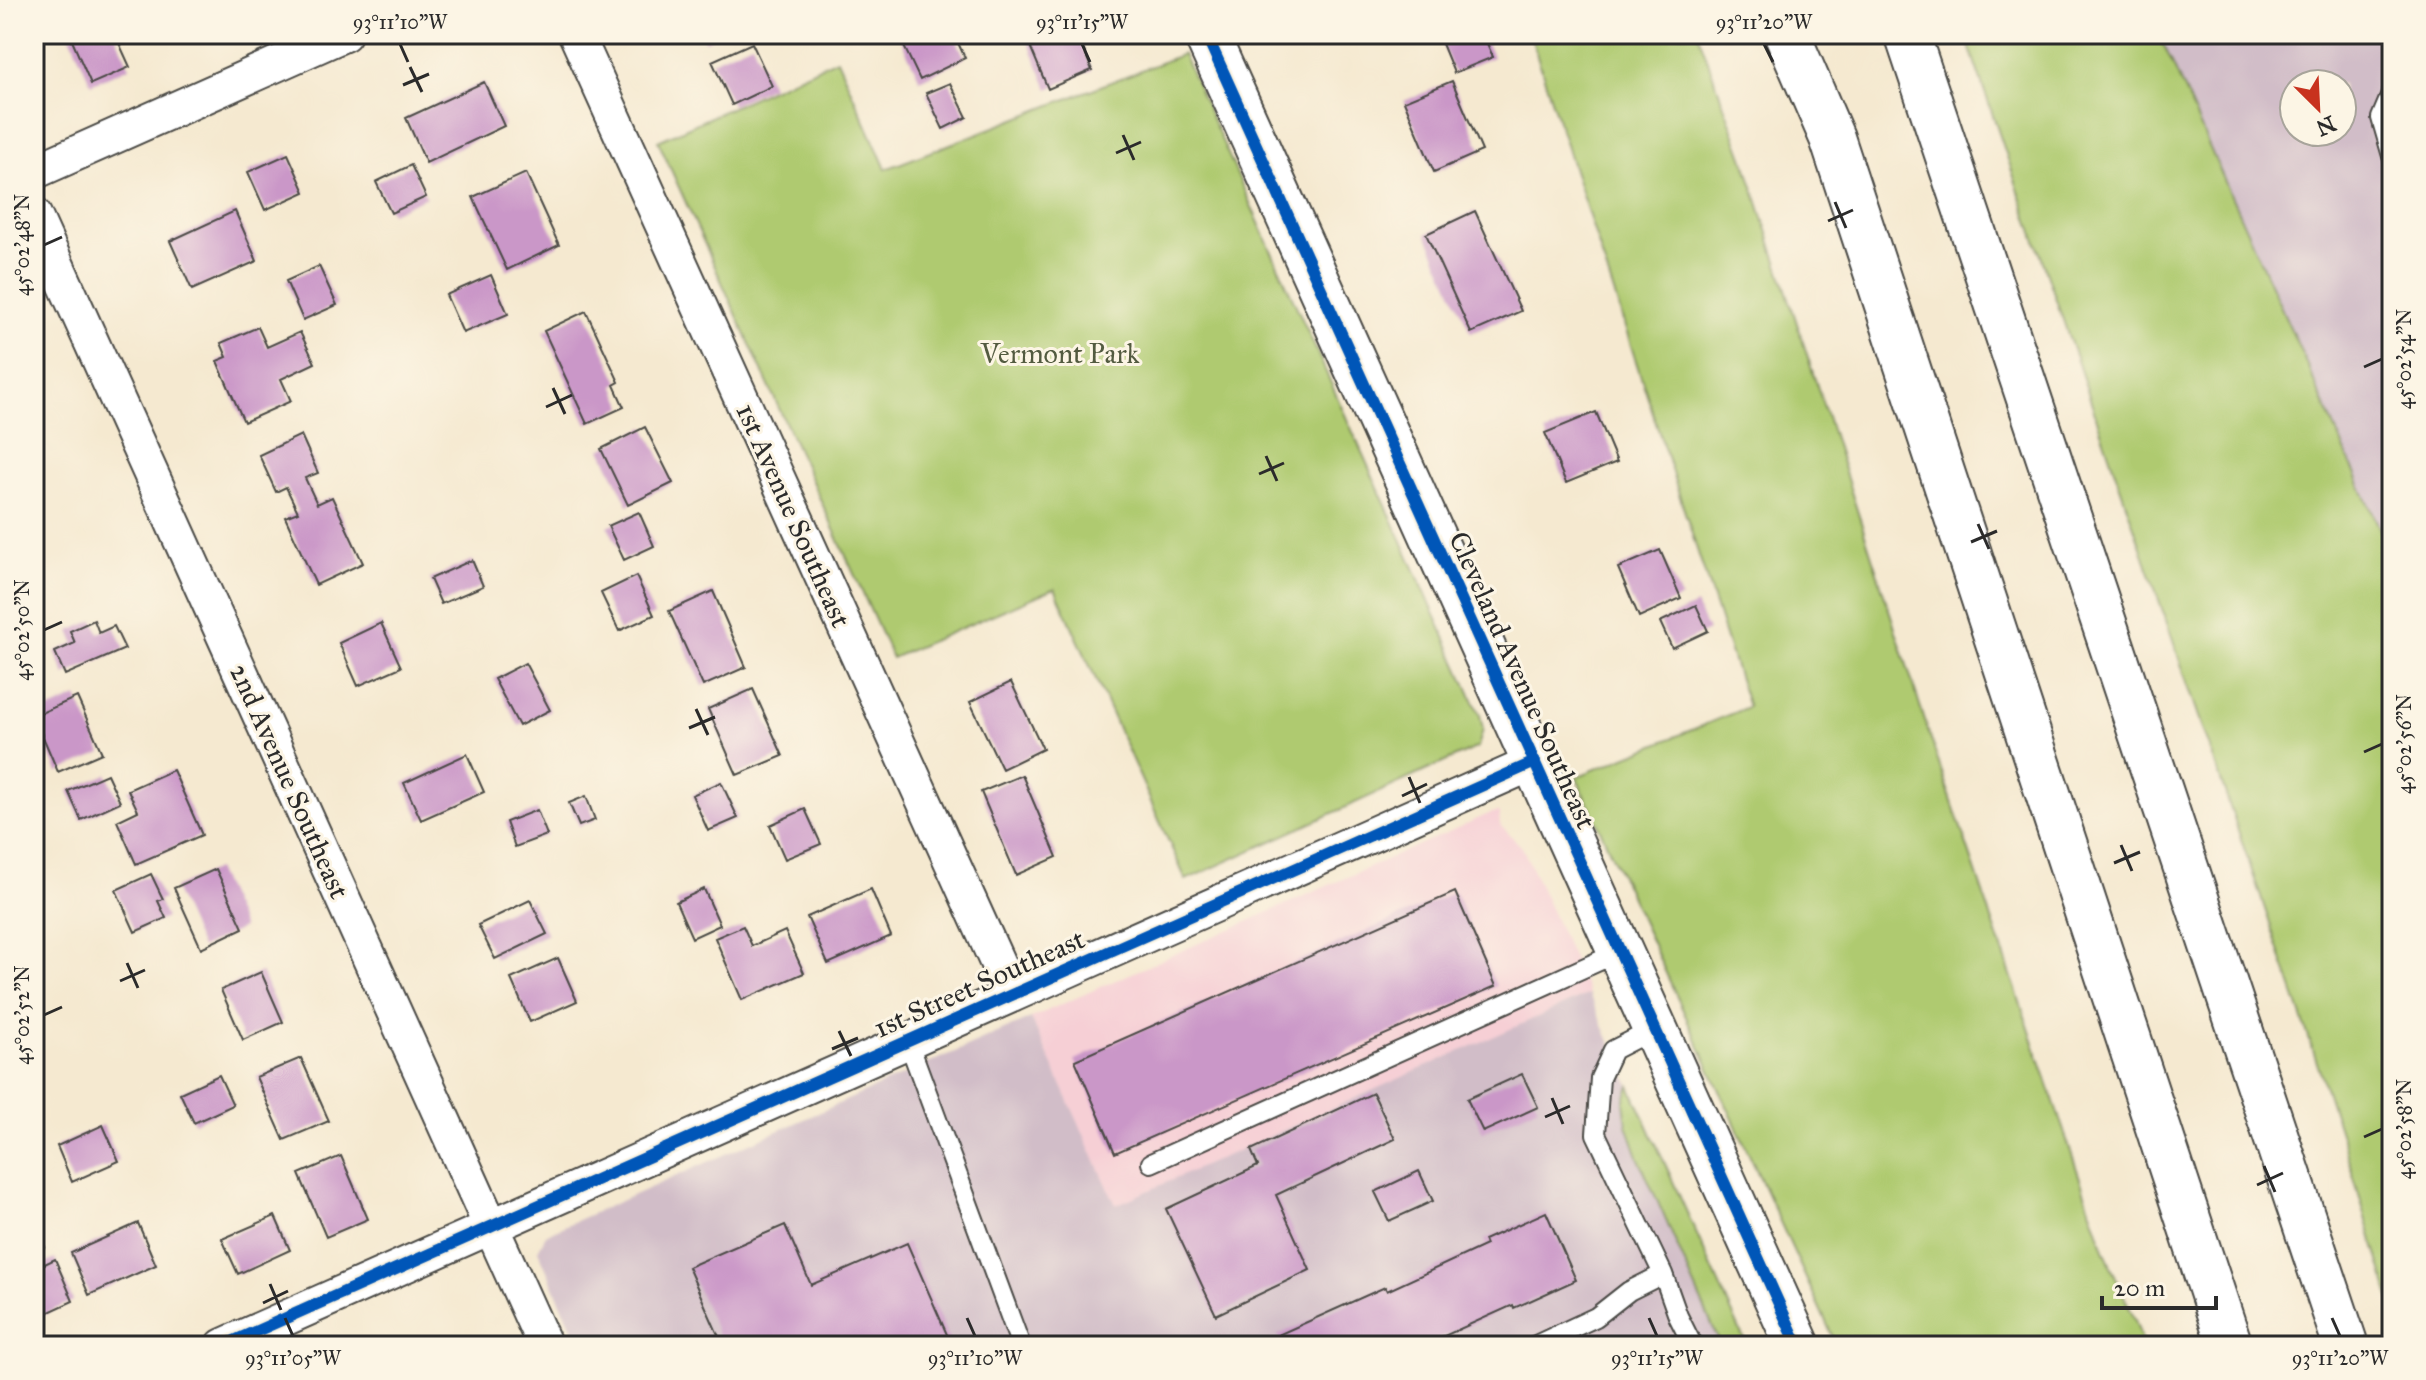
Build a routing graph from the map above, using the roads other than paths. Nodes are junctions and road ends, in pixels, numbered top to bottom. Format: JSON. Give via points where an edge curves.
{"nodes":[{"id":1,"x":344,"y":34,"type":"edge"},
{"id":2,"x":576,"y":34,"type":"edge"},
{"id":3,"x":1206,"y":34,"type":"edge"},
{"id":4,"x":1787,"y":34,"type":"edge"},
{"id":5,"x":1907,"y":34,"type":"edge"},
{"id":6,"x":2392,"y":92,"type":"edge"},
{"id":7,"x":2392,"y":156,"type":"edge"},
{"id":8,"x":34,"y":172,"type":"edge"},
{"id":9,"x":34,"y":215,"type":"edge"},
{"id":10,"x":1535,"y":762,"type":"junction"},
{"id":11,"x":1619,"y":952,"type":"junction"},
{"id":12,"x":1012,"y":995,"type":"junction"},
{"id":13,"x":1654,"y":1029,"type":"junction"},
{"id":14,"x":908,"y":1041,"type":"junction"},
{"id":15,"x":1151,"y":1163,"type":"dead end"},
{"id":16,"x":492,"y":1226,"type":"junction"},
{"id":17,"x":1663,"y":1274,"type":"junction"},
{"id":18,"x":223,"y":1346,"type":"edge"},
{"id":19,"x":545,"y":1346,"type":"edge"},
{"id":20,"x":1021,"y":1346,"type":"edge"},
{"id":21,"x":1534,"y":1346,"type":"edge"},
{"id":22,"x":1693,"y":1346,"type":"edge"},
{"id":23,"x":1798,"y":1346,"type":"edge"},
{"id":24,"x":2230,"y":1346,"type":"edge"},
{"id":25,"x":2346,"y":1346,"type":"edge"}],
"edges":[{"from":1,"to":8,"type":"street"},
{"from":2,"to":12,"type":"street","name":"1st Avenue Southeast"},
{"from":3,"to":10,"type":"main road","name":"Cleveland Avenue Southeast"},
{"from":4,"to":24,"type":"main road","via":[[1832,138]]},
{"from":5,"to":25,"type":"main road"},
{"from":6,"to":7,"type":"lane","via":[[2381,118]]},
{"from":9,"to":16,"type":"street","name":"2nd Avenue Southeast"},
{"from":10,"to":11,"type":"main road","name":"Cleveland Avenue Southeast"},
{"from":10,"to":12,"type":"street","name":"1st Street Southeast"},
{"from":11,"to":13,"type":"main road","name":"Cleveland Avenue Southeast"},
{"from":11,"to":15,"type":"lane"},
{"from":12,"to":14,"type":"street","name":"1st Street Southeast"},
{"from":13,"to":17,"type":"lane","via":[[1613,1050],[1600,1078],[1596,1134]]},
{"from":13,"to":23,"type":"main road","name":"Cleveland Avenue Southeast"},
{"from":14,"to":16,"type":"street","name":"1st Street Southeast"},
{"from":14,"to":20,"type":"lane"},
{"from":16,"to":18,"type":"street","name":"1st Street Southeast"},
{"from":16,"to":19,"type":"street","name":"2nd Avenue Southeast"},
{"from":17,"to":21,"type":"lane","via":[[1629,1291],[1596,1317]]},
{"from":17,"to":22,"type":"lane"}]}
